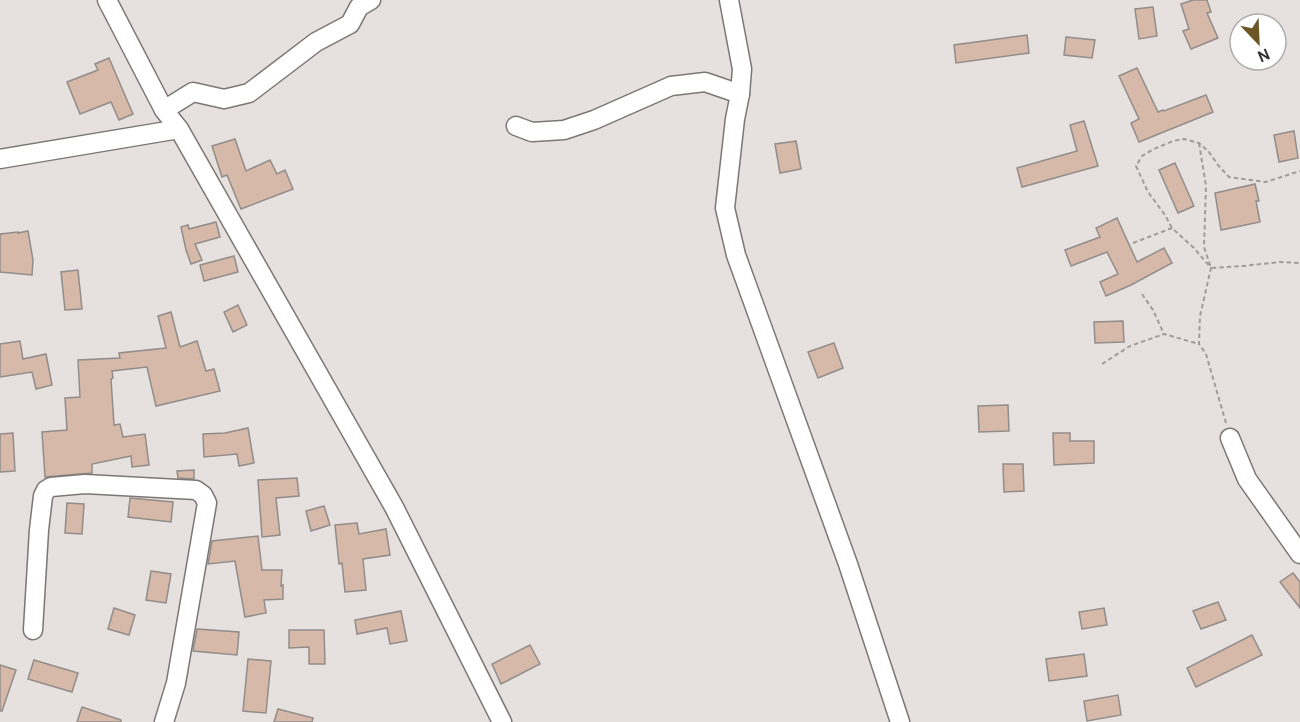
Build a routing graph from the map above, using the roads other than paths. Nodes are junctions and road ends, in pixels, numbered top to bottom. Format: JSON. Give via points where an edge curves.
{"nodes":[{"id":1,"x":107,"y":0,"type":"edge"},
{"id":2,"x":370,"y":0,"type":"edge"},
{"id":3,"x":729,"y":0,"type":"edge"},
{"id":4,"x":740,"y":94,"type":"junction"},
{"id":5,"x":164,"y":110,"type":"junction"},
{"id":6,"x":516,"y":126,"type":"dead end"},
{"id":7,"x":179,"y":129,"type":"junction"},
{"id":8,"x":0,"y":159,"type":"edge"},
{"id":9,"x":1230,"y":438,"type":"road end"},
{"id":10,"x":1300,"y":554,"type":"edge"},
{"id":11,"x":33,"y":630,"type":"dead end"},
{"id":12,"x":164,"y":722,"type":"edge"},
{"id":13,"x":502,"y":722,"type":"edge"},
{"id":14,"x":900,"y":722,"type":"edge"}],
"edges":[{"from":1,"to":5,"type":"street"},
{"from":2,"to":5,"type":"street","via":[[359,7],[350,24],[316,42],[249,93],[224,99],[193,92]]},
{"from":3,"to":4,"type":"street","via":[[742,69]]},
{"from":4,"to":6,"type":"street","via":[[705,82],[671,86],[564,130],[532,132]]},
{"from":4,"to":14,"type":"street","via":[[725,208],[736,255],[848,564]]},
{"from":5,"to":7,"type":"street"},
{"from":7,"to":8,"type":"street"},
{"from":7,"to":13,"type":"street","via":[[394,507]]},
{"from":9,"to":10,"type":"street","via":[[1247,479]]},
{"from":11,"to":12,"type":"street","via":[[39,530],[46,490],[85,484],[196,490],[207,502],[176,683]]}]}
